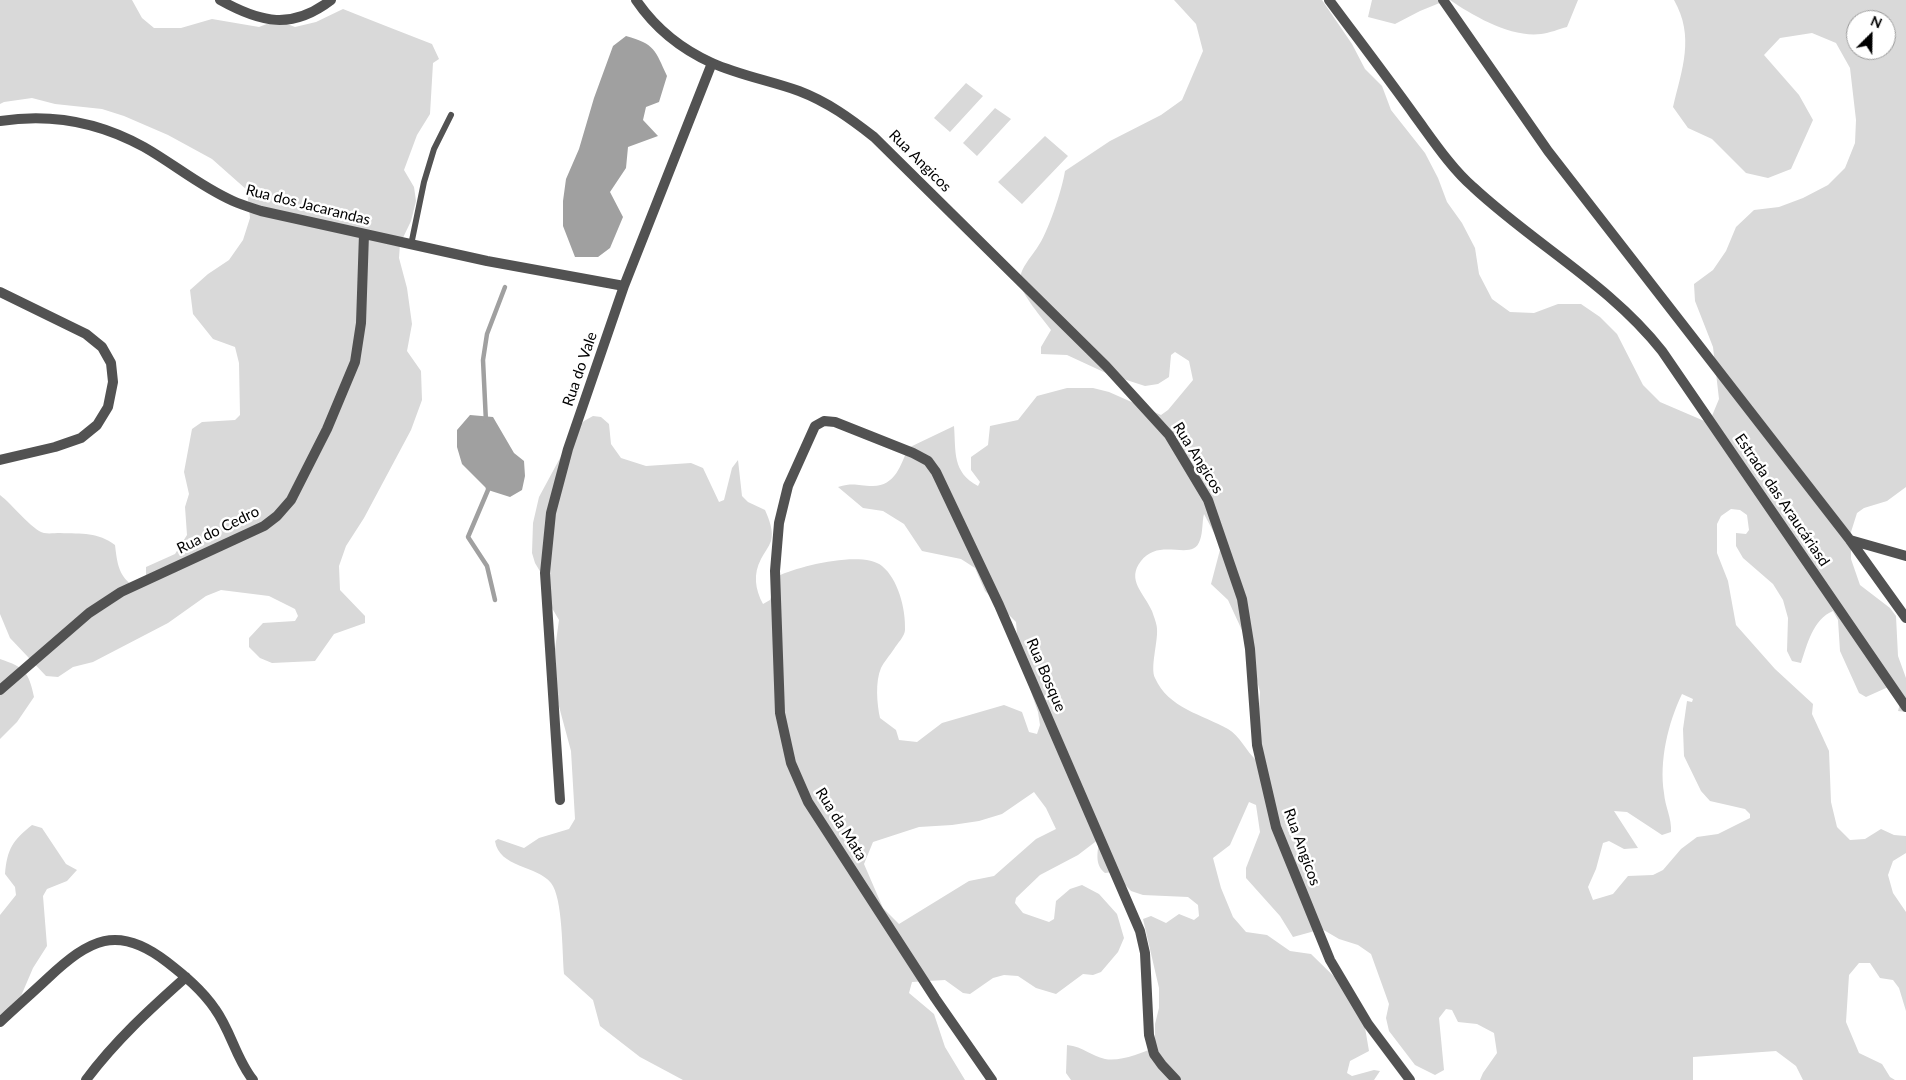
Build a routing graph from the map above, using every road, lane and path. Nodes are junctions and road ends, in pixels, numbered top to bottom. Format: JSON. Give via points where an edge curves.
{"nodes":[{"id":1,"x":220,"y":0,"type":"edge"},
{"id":2,"x":331,"y":0,"type":"edge"},
{"id":3,"x":636,"y":0,"type":"edge"},
{"id":4,"x":1329,"y":0,"type":"edge"},
{"id":5,"x":1443,"y":0,"type":"edge"},
{"id":6,"x":712,"y":63,"type":"junction"},
{"id":7,"x":451,"y":115,"type":"dead end"},
{"id":8,"x":0,"y":121,"type":"edge"},
{"id":9,"x":364,"y":234,"type":"junction"},
{"id":10,"x":411,"y":245,"type":"junction"},
{"id":11,"x":624,"y":286,"type":"junction"},
{"id":12,"x":0,"y":292,"type":"edge"},
{"id":13,"x":0,"y":460,"type":"edge"},
{"id":14,"x":788,"y":486,"type":"joint"},
{"id":15,"x":1850,"y":540,"type":"junction"},
{"id":16,"x":1906,"y":556,"type":"edge"},
{"id":17,"x":1906,"y":618,"type":"edge"},
{"id":18,"x":0,"y":690,"type":"edge"},
{"id":19,"x":1906,"y":707,"type":"edge"},
{"id":20,"x":560,"y":800,"type":"dead end"},
{"id":21,"x":186,"y":977,"type":"junction"},
{"id":22,"x":0,"y":1022,"type":"edge"},
{"id":23,"x":86,"y":1080,"type":"edge"},
{"id":24,"x":253,"y":1080,"type":"edge"},
{"id":25,"x":992,"y":1080,"type":"edge"},
{"id":26,"x":1176,"y":1080,"type":"edge"},
{"id":27,"x":1410,"y":1080,"type":"edge"}],
"edges":[{"from":1,"to":2,"type":"street","via":[[242,12],[283,21],[298,19]]},
{"from":3,"to":6,"type":"street","via":[[648,18],[671,40]]},
{"from":4,"to":19,"type":"street","name":"Estrada das Araucáriasd","via":[[1471,186],[1647,333]]},
{"from":5,"to":15,"type":"street","via":[[1548,151]]},
{"from":6,"to":11,"type":"street","name":"Rua do Vale"},
{"from":6,"to":27,"type":"street","name":"Rua Angicos","via":[[801,92],[839,110],[874,137],[1106,366],[1169,435],[1208,500],[1242,599],[1250,649],[1257,744],[1276,827],[1330,960],[1368,1024]]},
{"from":7,"to":10,"type":"lane","via":[[434,149]]},
{"from":8,"to":9,"type":"street","name":"Rua dos Jacarandas","via":[[25,117],[70,120],[110,131],[144,147],[232,201]]},
{"from":9,"to":10,"type":"street","name":"Rua dos Jacarandas"},
{"from":9,"to":18,"type":"street","name":"Rua do Cedro","via":[[361,323],[355,362],[327,429],[291,500],[278,516],[264,526],[121,592],[89,613]]},
{"from":10,"to":11,"type":"street","name":"Rua dos Jacarandas"},
{"from":11,"to":20,"type":"street","name":"Rua do Vale","via":[[568,448],[551,514],[545,573]]},
{"from":12,"to":13,"type":"street","via":[[86,334],[102,347],[111,363],[113,382],[108,407],[97,425],[81,438]]},
{"from":14,"to":25,"type":"street","name":"Rua da Mata","via":[[779,523],[775,572],[780,713],[791,763],[808,802]]},
{"from":14,"to":26,"type":"street","name":"Rua Bosque","via":[[815,426],[824,421],[835,422],[913,453],[928,461],[936,472],[999,605],[1140,931],[1145,953],[1149,1035],[1154,1054]]},
{"from":15,"to":16,"type":"street"},
{"from":15,"to":17,"type":"street"},
{"from":21,"to":22,"type":"street","via":[[154,952],[135,943],[98,942],[78,952]]},
{"from":21,"to":23,"type":"street","via":[[144,1015]]},
{"from":21,"to":24,"type":"street","via":[[217,1011]]}]}
